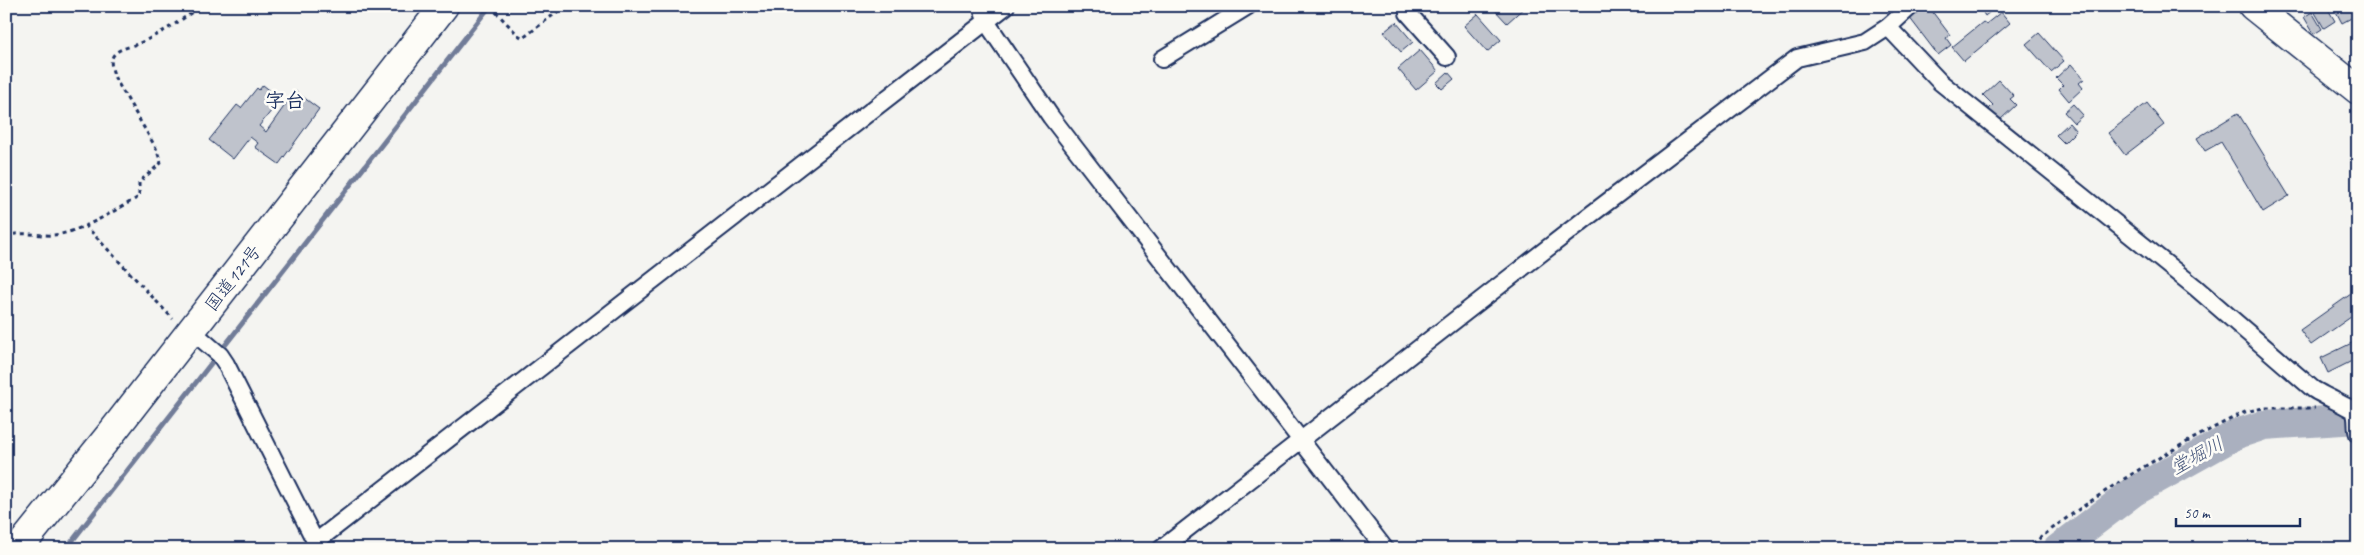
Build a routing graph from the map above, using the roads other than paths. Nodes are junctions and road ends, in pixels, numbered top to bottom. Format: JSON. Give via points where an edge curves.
{"nodes":[{"id":1,"x":444,"y":6,"type":"edge"},
{"id":2,"x":981,"y":6,"type":"edge"},
{"id":3,"x":1006,"y":6,"type":"edge"},
{"id":4,"x":1248,"y":6,"type":"edge"},
{"id":5,"x":1408,"y":6,"type":"edge"},
{"id":6,"x":1911,"y":6,"type":"edge"},
{"id":7,"x":2253,"y":6,"type":"edge"},
{"id":8,"x":987,"y":23,"type":"junction"},
{"id":9,"x":1888,"y":28,"type":"junction"},
{"id":10,"x":1447,"y":57,"type":"dead end"},
{"id":11,"x":1162,"y":59,"type":"dead end"},
{"id":12,"x":2358,"y":90,"type":"edge"},
{"id":13,"x":192,"y":331,"type":"junction"},
{"id":14,"x":2358,"y":434,"type":"edge"},
{"id":15,"x":1301,"y":440,"type":"junction"},
{"id":16,"x":318,"y":545,"type":"edge"},
{"id":17,"x":18,"y":549,"type":"edge"},
{"id":18,"x":1161,"y":549,"type":"edge"},
{"id":19,"x":1385,"y":549,"type":"edge"}],
"edges":[{"from":1,"to":13,"type":"highway","name":"国道121号"},
{"from":2,"to":8,"type":"street"},
{"from":3,"to":8,"type":"street"},
{"from":4,"to":11,"type":"street"},
{"from":5,"to":10,"type":"street","via":[[1408,13]]},
{"from":6,"to":9,"type":"street"},
{"from":7,"to":12,"type":"highway"},
{"from":8,"to":15,"type":"street","via":[[1051,117]]},
{"from":8,"to":16,"type":"street"},
{"from":9,"to":14,"type":"street","via":[[1940,82],[2195,287],[2313,389],[2328,399],[2350,406],[2355,413]]},
{"from":9,"to":15,"type":"street","via":[[1865,42],[1797,58]]},
{"from":13,"to":16,"type":"street","via":[[226,364]]},
{"from":13,"to":17,"type":"highway","name":"国道121号"},
{"from":15,"to":18,"type":"street"},
{"from":15,"to":19,"type":"street"}]}
